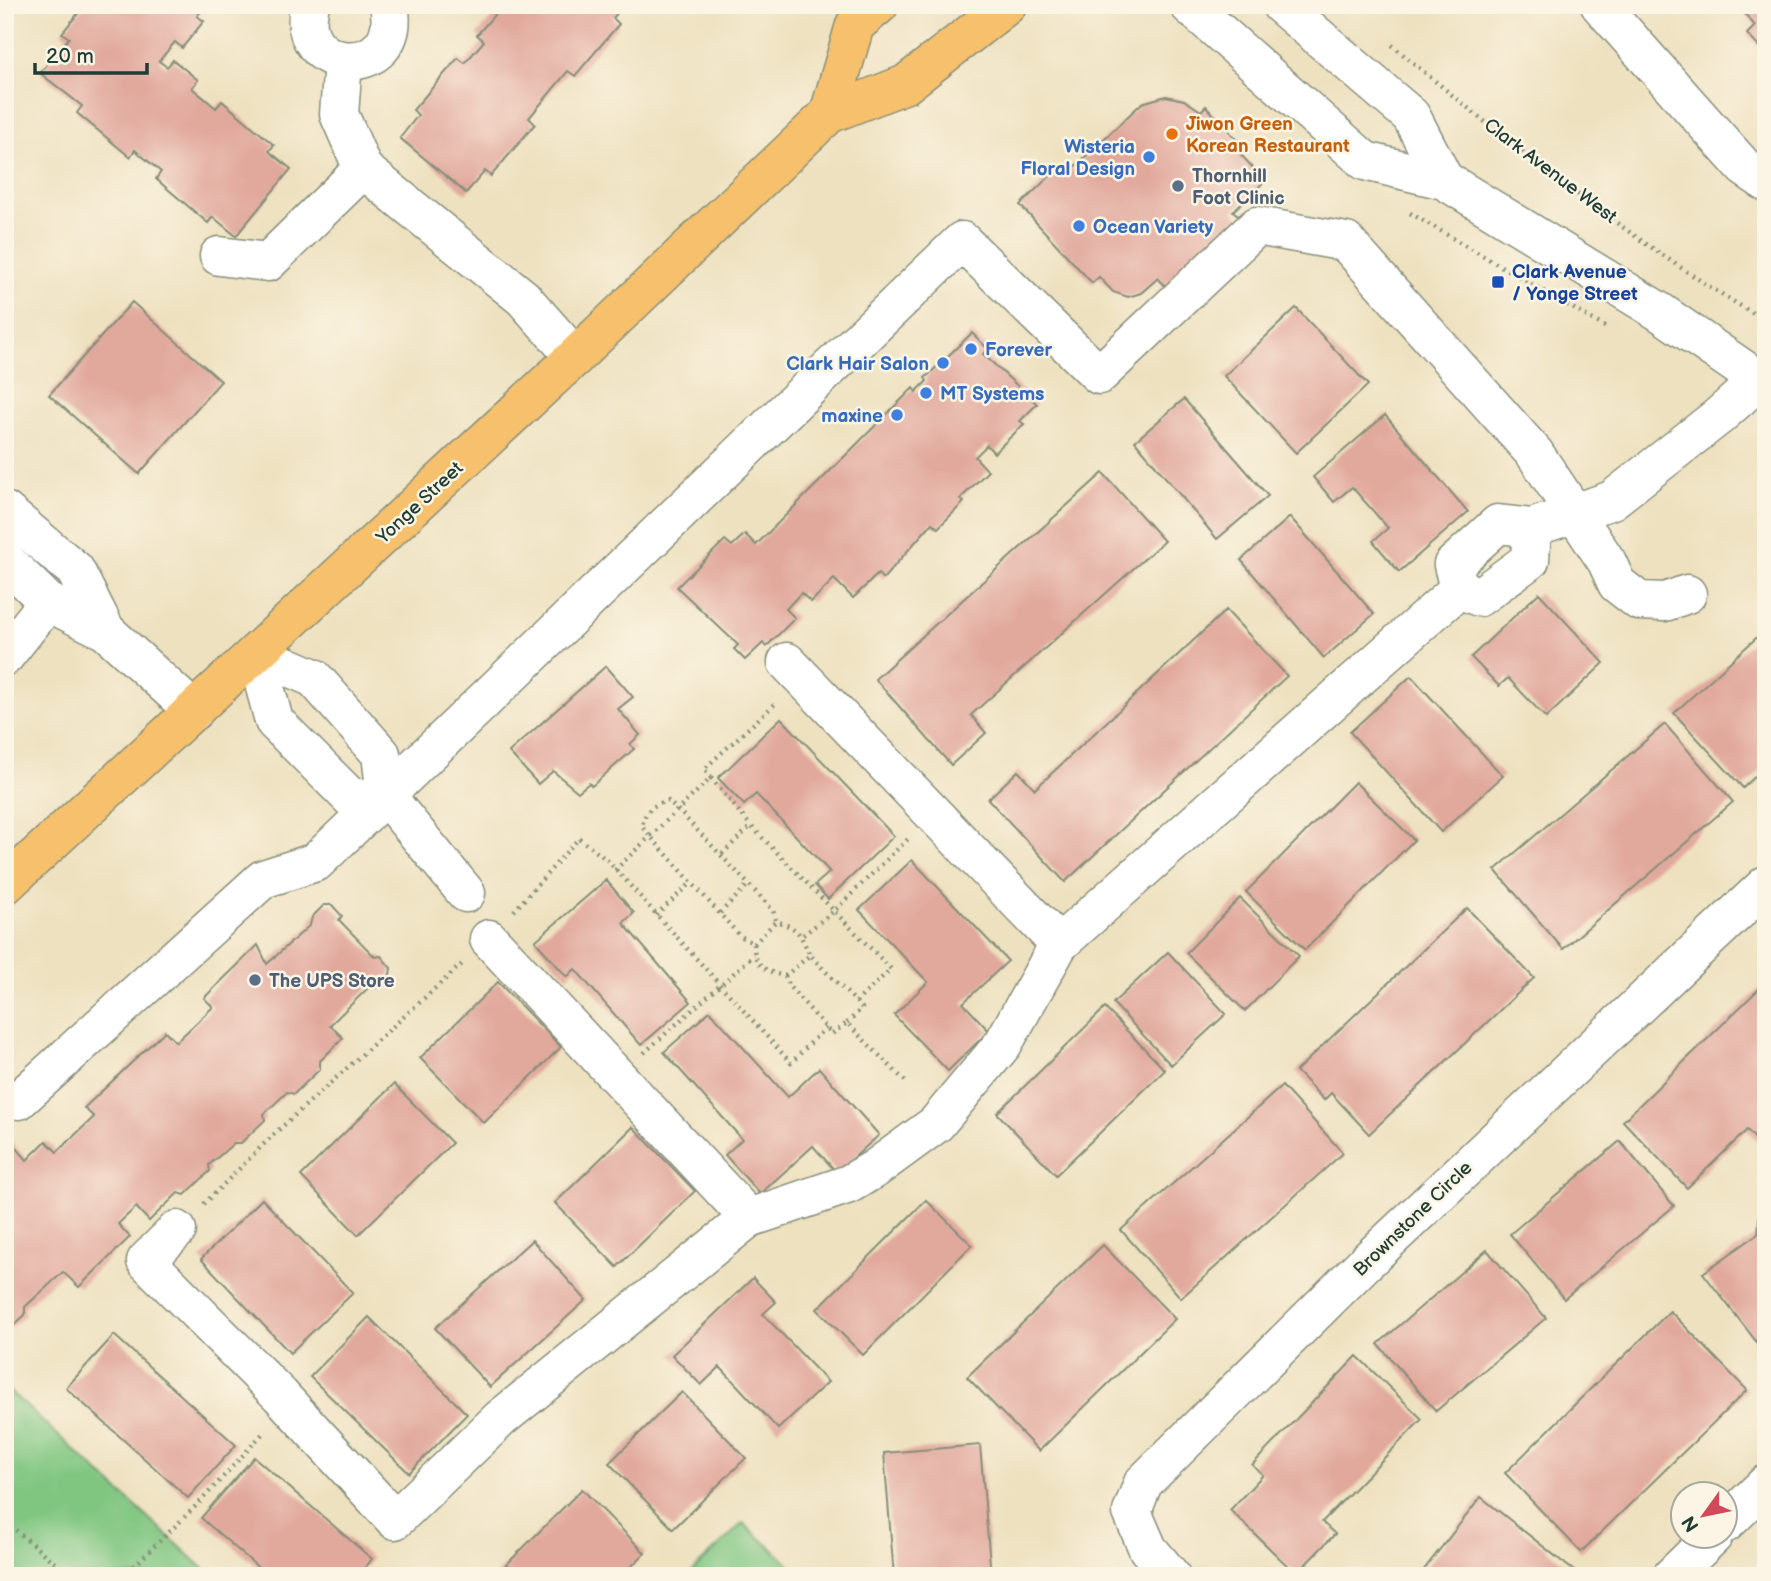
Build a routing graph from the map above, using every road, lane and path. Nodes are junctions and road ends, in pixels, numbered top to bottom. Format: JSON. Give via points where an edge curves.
{"nodes":[{"id":1,"x":310,"y":5,"type":"edge"},
{"id":2,"x":389,"y":5,"type":"edge"},
{"id":3,"x":879,"y":5,"type":"edge"},
{"id":4,"x":1007,"y":5,"type":"edge"},
{"id":5,"x":1189,"y":5,"type":"edge"},
{"id":6,"x":1281,"y":5,"type":"edge"},
{"id":7,"x":1600,"y":5,"type":"edge"},
{"id":8,"x":1384,"y":38,"type":"dead end"},
{"id":9,"x":343,"y":62,"type":"junction"},
{"id":10,"x":829,"y":114,"type":"junction"},
{"id":11,"x":363,"y":169,"type":"junction"},
{"id":12,"x":1444,"y":180,"type":"junction"},
{"id":13,"x":1766,"y":182,"type":"edge"},
{"id":14,"x":219,"y":256,"type":"dead end"},
{"id":15,"x":1766,"y":321,"type":"edge"},
{"id":16,"x":575,"y":357,"type":"junction"},
{"id":17,"x":1763,"y":380,"type":"edge"},
{"id":18,"x":5,"y":511,"type":"edge"},
{"id":19,"x":1575,"y":514,"type":"junction"},
{"id":20,"x":5,"y":560,"type":"edge"},
{"id":21,"x":1687,"y":594,"type":"dead end"},
{"id":22,"x":48,"y":602,"type":"junction"},
{"id":23,"x":106,"y":631,"type":"junction"},
{"id":24,"x":256,"y":653,"type":"junction"},
{"id":25,"x":5,"y":656,"type":"edge"},
{"id":26,"x":795,"y":670,"type":"joint"},
{"id":27,"x":194,"y":711,"type":"junction"},
{"id":28,"x":711,"y":778,"type":"junction"},
{"id":29,"x":386,"y":796,"type":"junction"},
{"id":30,"x":679,"y":811,"type":"junction"},
{"id":31,"x":934,"y":814,"type":"junction"},
{"id":32,"x":751,"y":826,"type":"junction"},
{"id":33,"x":651,"y":839,"type":"junction"},
{"id":34,"x":722,"y":854,"type":"junction"},
{"id":35,"x":615,"y":870,"type":"junction"},
{"id":36,"x":691,"y":883,"type":"junction"},
{"id":37,"x":749,"y":884,"type":"junction"},
{"id":38,"x":5,"y":885,"type":"edge"},
{"id":39,"x":1766,"y":885,"type":"edge"},
{"id":40,"x":466,"y":893,"type":"dead end"},
{"id":41,"x":834,"y":911,"type":"junction"},
{"id":42,"x":720,"y":913,"type":"junction"},
{"id":43,"x":656,"y":915,"type":"junction"},
{"id":44,"x":776,"y":921,"type":"junction"},
{"id":45,"x":803,"y":936,"type":"junction"},
{"id":46,"x":489,"y":939,"type":"junction"},
{"id":47,"x":754,"y":944,"type":"junction"},
{"id":48,"x":1059,"y":944,"type":"junction"},
{"id":49,"x":754,"y":955,"type":"junction"},
{"id":50,"x":810,"y":955,"type":"junction"},
{"id":51,"x":785,"y":976,"type":"junction"},
{"id":52,"x":721,"y":986,"type":"junction"},
{"id":53,"x":856,"y":1002,"type":"junction"},
{"id":54,"x":846,"y":1023,"type":"junction"},
{"id":55,"x":826,"y":1027,"type":"junction"},
{"id":56,"x":617,"y":1077,"type":"junction"},
{"id":57,"x":906,"y":1083,"type":"dead end"},
{"id":58,"x":19,"y":1100,"type":"dead end"},
{"id":59,"x":749,"y":1218,"type":"junction"},
{"id":60,"x":177,"y":1230,"type":"joint"},
{"id":61,"x":289,"y":1405,"type":"junction"},
{"id":62,"x":1766,"y":1484,"type":"edge"},
{"id":63,"x":1740,"y":1509,"type":"edge"},
{"id":64,"x":5,"y":1521,"type":"edge"},
{"id":65,"x":1698,"y":1550,"type":"edge"},
{"id":66,"x":70,"y":1576,"type":"edge"},
{"id":67,"x":124,"y":1576,"type":"edge"},
{"id":68,"x":1171,"y":1576,"type":"edge"},
{"id":69,"x":1672,"y":1576,"type":"edge"}],
"edges":[{"from":1,"to":9,"type":"street","via":[[307,17],[315,45]]},
{"from":2,"to":9,"type":"street","via":[[391,20],[383,46],[358,61]]},
{"from":3,"to":10,"type":"main road","name":"Yonge Street","via":[[855,25]]},
{"from":4,"to":10,"type":"main road","name":"Yonge Street","via":[[906,84]]},
{"from":5,"to":12,"type":"street","via":[[1365,161]]},
{"from":6,"to":12,"type":"street","via":[[1411,116]]},
{"from":7,"to":13,"type":"street","via":[[1744,167]]},
{"from":8,"to":15,"type":"path","name":"Clark Avenue West","via":[[1564,182]]},
{"from":9,"to":11,"type":"street","via":[[340,114]]},
{"from":10,"to":16,"type":"main road","name":"Yonge Street"},
{"from":11,"to":14,"type":"street","via":[[268,261]]},
{"from":11,"to":16,"type":"street","via":[[523,298]]},
{"from":12,"to":17,"type":"street"},
{"from":16,"to":24,"type":"main road","name":"Yonge Street"},
{"from":17,"to":19,"type":"street","via":[[1612,500]]},
{"from":18,"to":23,"type":"street","via":[[75,570]]},
{"from":19,"to":21,"type":"street","via":[[1617,584],[1639,601],[1665,602]]},
{"from":19,"to":29,"type":"street","via":[[1535,454],[1346,242],[1257,226],[1100,375],[962,241]]},
{"from":19,"to":48,"type":"street","via":[[1532,528],[1530,560],[1479,597],[1459,589]]},
{"from":20,"to":22,"type":"street"},
{"from":22,"to":23,"type":"street"},
{"from":22,"to":25,"type":"street"},
{"from":23,"to":27,"type":"street"},
{"from":24,"to":27,"type":"main road","name":"Yonge Street"},
{"from":24,"to":29,"type":"street","via":[[314,678],[381,754]]},
{"from":24,"to":29,"type":"street","via":[[274,721],[352,799]]},
{"from":26,"to":28,"type":"path","via":[[704,769]]},
{"from":26,"to":31,"type":"street"},
{"from":27,"to":38,"type":"main road","name":"Yonge Street"},
{"from":28,"to":30,"type":"path"},
{"from":28,"to":32,"type":"path"},
{"from":29,"to":40,"type":"street"},
{"from":29,"to":58,"type":"street","via":[[316,862],[264,879]]},
{"from":30,"to":33,"type":"path"},
{"from":30,"to":33,"type":"path","via":[[668,801],[653,805],[642,828]]},
{"from":30,"to":34,"type":"path"},
{"from":31,"to":41,"type":"path"},
{"from":31,"to":48,"type":"street"},
{"from":32,"to":34,"type":"path"},
{"from":32,"to":41,"type":"path"},
{"from":33,"to":35,"type":"path"},
{"from":33,"to":36,"type":"path"},
{"from":34,"to":37,"type":"path"},
{"from":35,"to":43,"type":"path"},
{"from":35,"to":46,"type":"path","via":[[579,838]]},
{"from":36,"to":42,"type":"path"},
{"from":36,"to":43,"type":"path"},
{"from":37,"to":42,"type":"path"},
{"from":37,"to":44,"type":"path","via":[[773,910]]},
{"from":39,"to":68,"type":"street","name":"Brownstone Circle","via":[[1365,1263],[1143,1483],[1132,1512],[1147,1549]]},
{"from":41,"to":45,"type":"path"},
{"from":41,"to":53,"type":"path","via":[[891,969]]},
{"from":42,"to":47,"type":"path"},
{"from":43,"to":52,"type":"path"},
{"from":44,"to":45,"type":"path"},
{"from":44,"to":47,"type":"path"},
{"from":45,"to":50,"type":"path"},
{"from":46,"to":56,"type":"street"},
{"from":46,"to":60,"type":"path","via":[[273,1135]]},
{"from":47,"to":49,"type":"path"},
{"from":48,"to":59,"type":"street","via":[[1003,1044],[936,1124],[849,1184]]},
{"from":49,"to":51,"type":"path","via":[[761,966]]},
{"from":49,"to":52,"type":"path"},
{"from":50,"to":51,"type":"path"},
{"from":50,"to":53,"type":"path"},
{"from":51,"to":55,"type":"path"},
{"from":52,"to":55,"type":"path","via":[[791,1063]]},
{"from":52,"to":56,"type":"path"},
{"from":53,"to":54,"type":"path","via":[[862,1008]]},
{"from":54,"to":55,"type":"path","via":[[832,1034]]},
{"from":54,"to":57,"type":"path"},
{"from":56,"to":59,"type":"street"},
{"from":59,"to":61,"type":"street","via":[[501,1418],[395,1520]]},
{"from":60,"to":61,"type":"street","via":[[146,1261]]},
{"from":61,"to":67,"type":"path"},
{"from":62,"to":63,"type":"street"},
{"from":64,"to":66,"type":"path"},
{"from":65,"to":69,"type":"street"}]}
